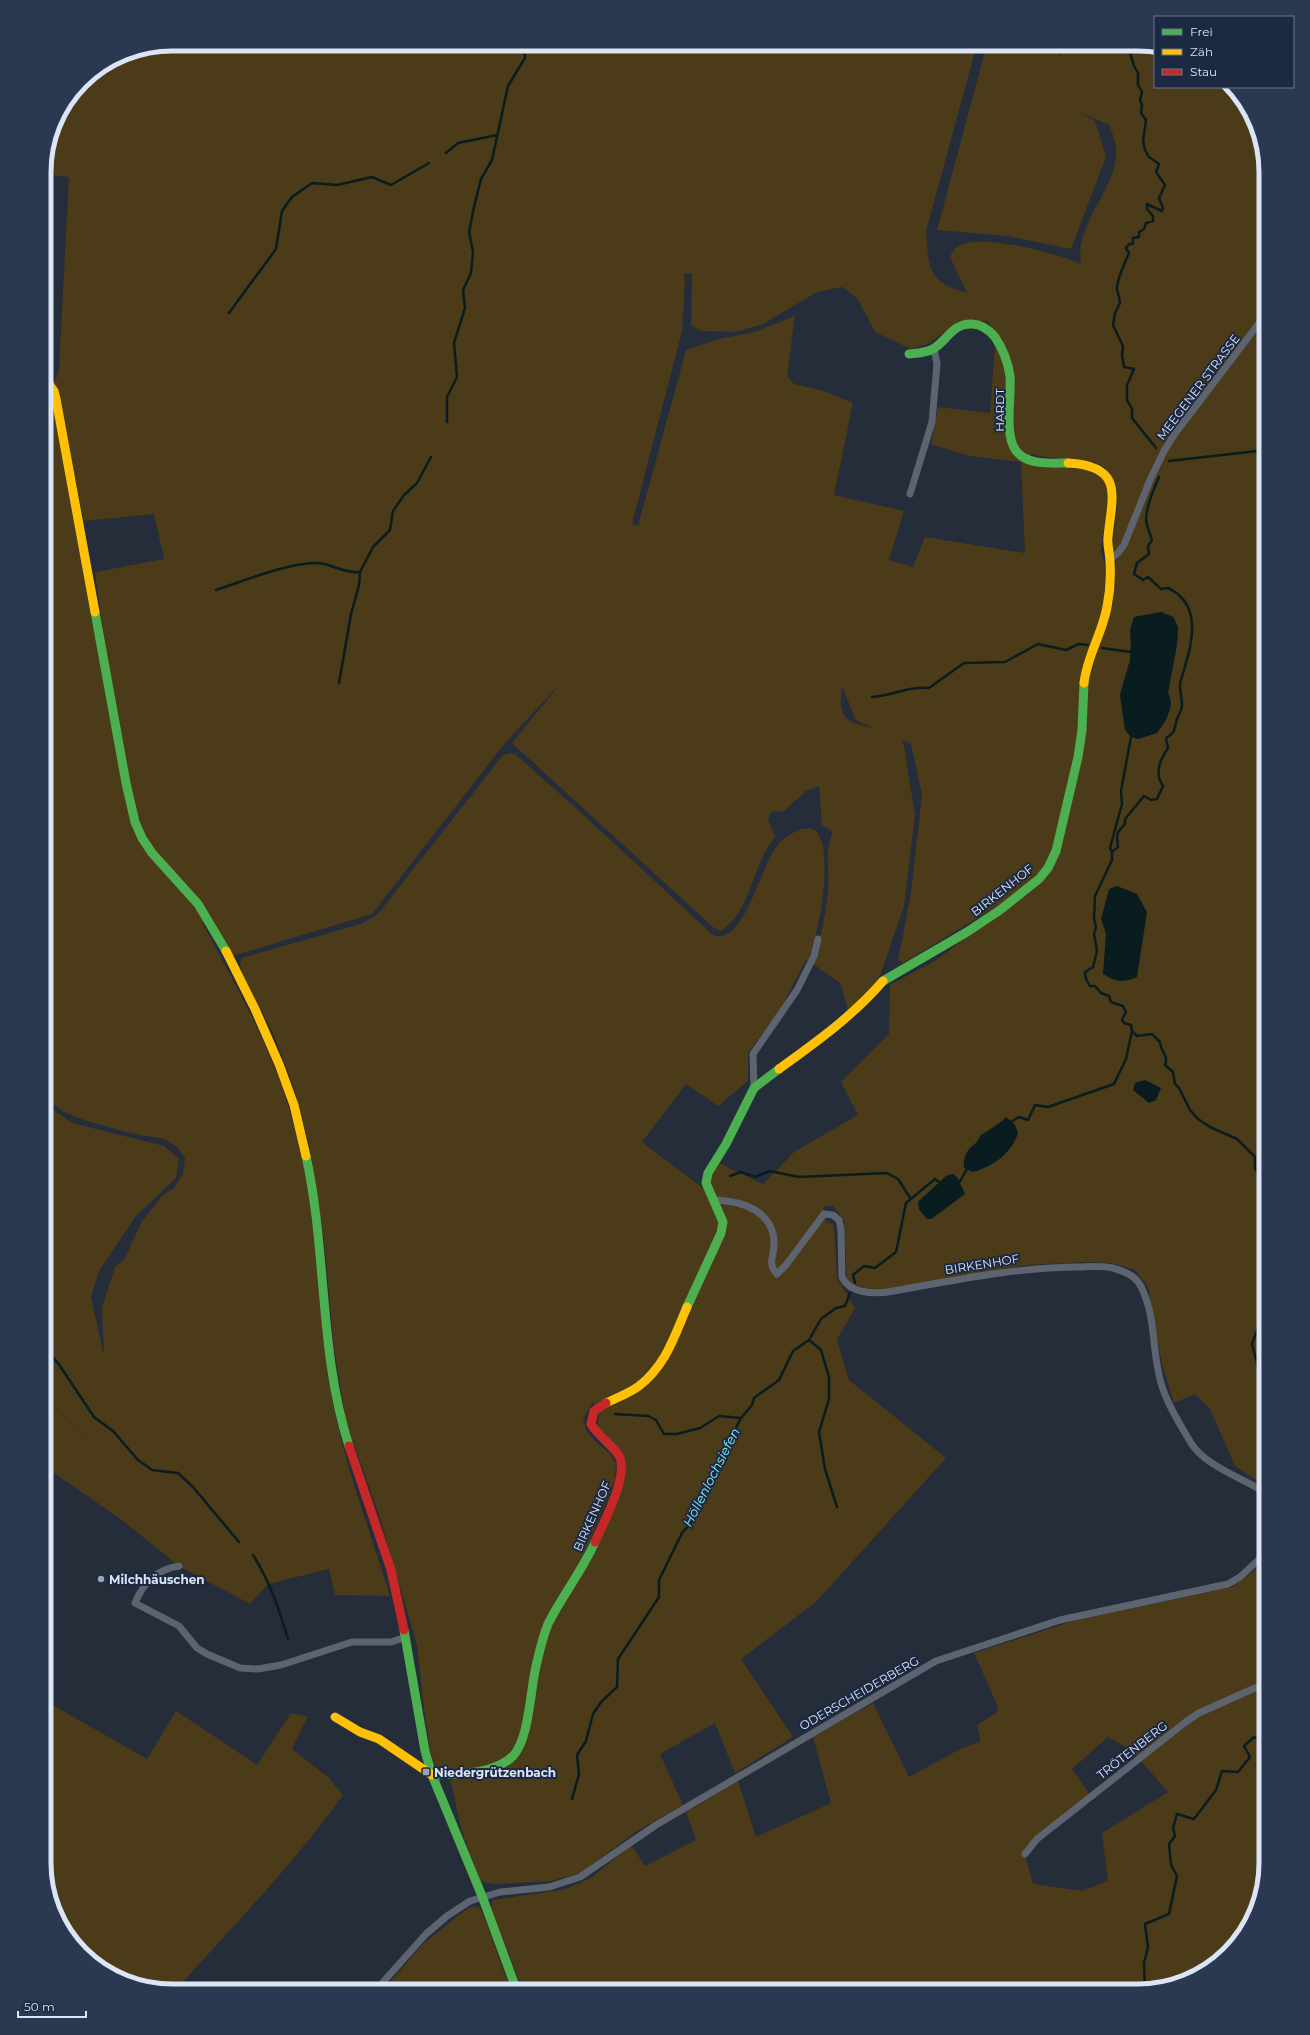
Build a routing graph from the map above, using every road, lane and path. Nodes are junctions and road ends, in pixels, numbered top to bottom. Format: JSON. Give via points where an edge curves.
{"nodes":[{"id":1,"x":1259,"y":323,"type":"edge"},
{"id":2,"x":934,"y":348,"type":"junction"},
{"id":3,"x":909,"y":354,"type":"dead end"},
{"id":4,"x":51,"y":384,"type":"edge"},
{"id":5,"x":910,"y":494,"type":"dead end"},
{"id":6,"x":1110,"y":559,"type":"junction"},
{"id":7,"x":818,"y":939,"type":"dead end"},
{"id":8,"x":754,"y":1088,"type":"junction"},
{"id":9,"x":715,"y":1200,"type":"junction"},
{"id":10,"x":1259,"y":1488,"type":"edge"},
{"id":11,"x":1259,"y":1559,"type":"edge"},
{"id":12,"x":179,"y":1566,"type":"dead end"},
{"id":13,"x":406,"y":1637,"type":"junction"},
{"id":14,"x":1259,"y":1686,"type":"edge"},
{"id":15,"x":335,"y":1717,"type":"dead end"},
{"id":16,"x":432,"y":1775,"type":"junction"},
{"id":17,"x":1025,"y":1854,"type":"dead end"},
{"id":18,"x":482,"y":1896,"type":"junction"},
{"id":19,"x":381,"y":1984,"type":"edge"},
{"id":20,"x":514,"y":1984,"type":"edge"}],
"edges":[{"from":1,"to":6,"type":"street","name":"MEEGENER STRASSE","via":[[1171,440],[1150,480],[1124,545]]},
{"from":2,"to":3,"type":"street","via":[[924,353]]},
{"from":2,"to":5,"type":"street","via":[[936,364],[932,422]]},
{"from":2,"to":6,"type":"street","name":"HARDT","via":[[947,333],[967,324],[982,325],[995,337],[1008,362],[1011,385],[1011,444],[1014,451],[1027,459],[1079,464],[1101,471],[1108,479],[1113,503],[1107,547]]},
{"from":4,"to":13,"type":"street","via":[[56,399],[135,822],[152,853],[187,891],[208,920],[255,1009],[288,1085],[314,1194],[332,1369],[343,1427],[391,1570]]},
{"from":6,"to":8,"type":"street","name":"BIRKENHOF","via":[[1110,593],[1106,615],[1085,675],[1082,738],[1060,838],[1055,856],[1048,868],[1030,887],[1000,910],[885,979],[867,1000],[839,1024]]},
{"from":7,"to":8,"type":"street","name":"BIRKENHOF","via":[[814,956],[798,990],[752,1054]]},
{"from":8,"to":9,"type":"street","name":"BIRKENHOF","via":[[726,1144],[708,1173],[706,1183]]},
{"from":9,"to":10,"type":"street","name":"BIRKENHOF","via":[[740,1202],[764,1216],[770,1223],[774,1246],[771,1264],[777,1274],[824,1214],[832,1215],[839,1220],[842,1277],[844,1284],[850,1289],[888,1292],[1037,1268],[1112,1268],[1131,1275],[1139,1282],[1144,1293],[1161,1383],[1169,1404],[1194,1448],[1208,1460]]},
{"from":9,"to":16,"type":"street","name":"BIRKENHOF","via":[[723,1222],[721,1233],[665,1359],[638,1387],[602,1405],[594,1411],[591,1418],[596,1433],[618,1454],[622,1463],[621,1478],[583,1567],[556,1610],[544,1636],[519,1747],[508,1760],[499,1764],[466,1772]]},
{"from":11,"to":18,"type":"street","name":"ODERSCHEIDERBERG","via":[[1228,1584],[1060,1620],[936,1661],[656,1825],[580,1877],[549,1887]]},
{"from":12,"to":13,"type":"street","via":[[150,1579],[135,1603],[179,1626],[197,1648],[240,1668],[258,1669],[281,1665],[352,1642],[391,1642]]},
{"from":13,"to":16,"type":"street","via":[[425,1751]]},
{"from":14,"to":17,"type":"street","name":"TRÖTENBERG","via":[[1187,1721],[1037,1839]]},
{"from":15,"to":16,"type":"street","via":[[360,1732],[379,1739]]},
{"from":16,"to":18,"type":"street"},
{"from":18,"to":19,"type":"street","name":"ODERSCHEIDERBERG","via":[[447,1916],[426,1934]]},
{"from":18,"to":20,"type":"street"}]}
